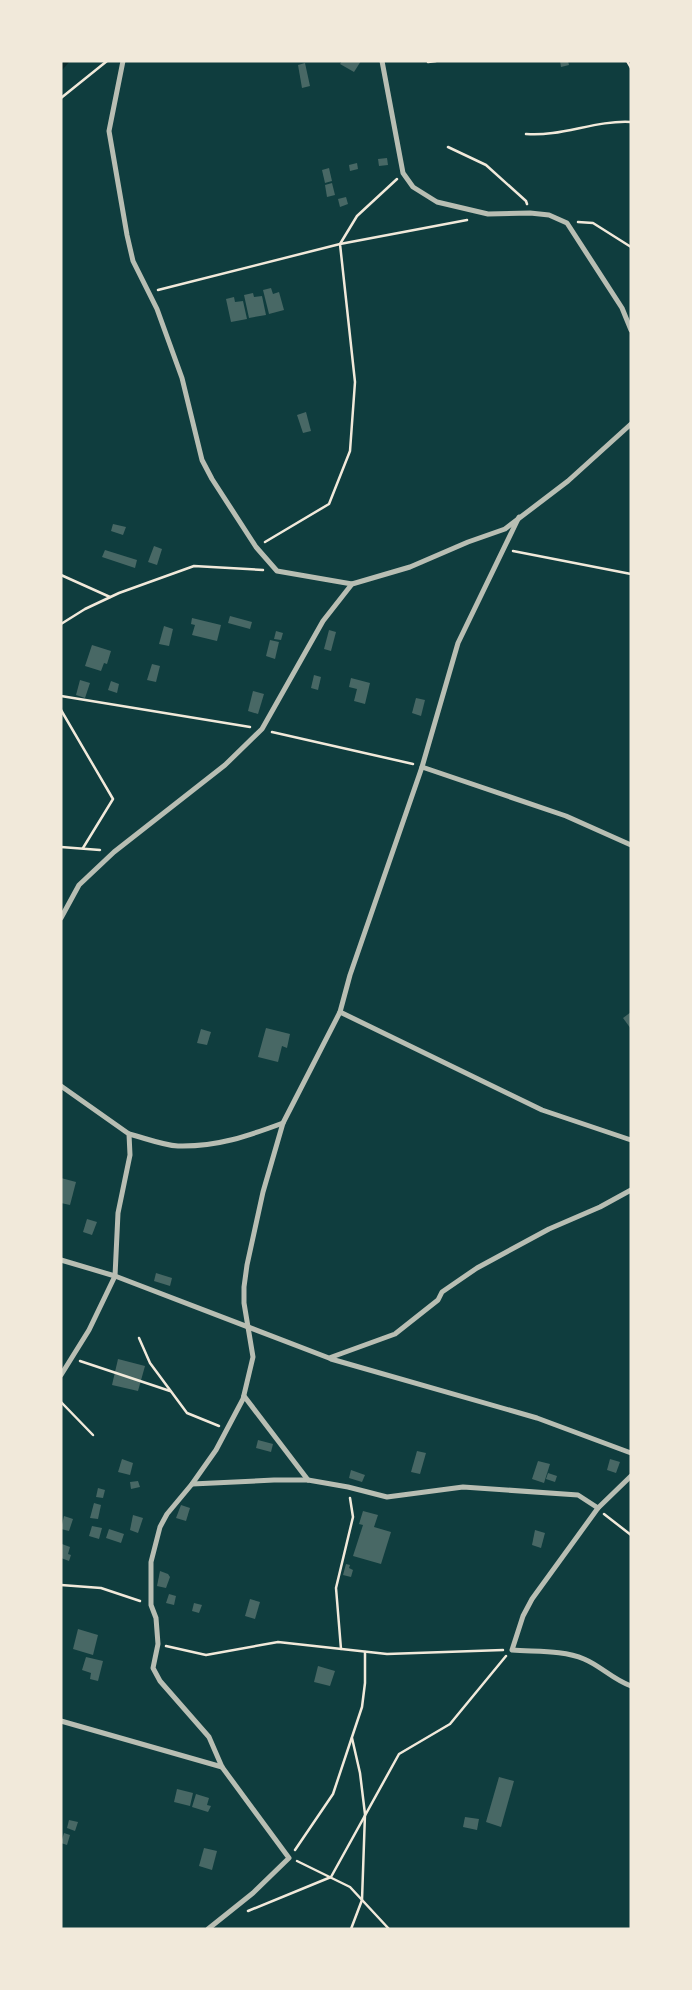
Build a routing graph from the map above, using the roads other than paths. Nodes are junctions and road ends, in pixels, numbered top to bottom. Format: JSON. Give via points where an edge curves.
{"nodes":[{"id":1,"x":124,"y":61,"type":"edge"},
{"id":2,"x":382,"y":61,"type":"edge"},
{"id":3,"x":631,"y":330,"type":"edge"},
{"id":4,"x":631,"y":424,"type":"edge"},
{"id":5,"x":519,"y":518,"type":"junction"},
{"id":6,"x":352,"y":584,"type":"junction"},
{"id":7,"x":422,"y":766,"type":"junction"},
{"id":8,"x":631,"y":845,"type":"edge"},
{"id":9,"x":61,"y":918,"type":"edge"},
{"id":10,"x":340,"y":1012,"type":"junction"},
{"id":11,"x":61,"y":1086,"type":"edge"},
{"id":12,"x":283,"y":1123,"type":"junction"},
{"id":13,"x":129,"y":1134,"type":"junction"},
{"id":14,"x":631,"y":1140,"type":"edge"},
{"id":15,"x":631,"y":1190,"type":"edge"},
{"id":16,"x":61,"y":1260,"type":"edge"},
{"id":17,"x":115,"y":1276,"type":"junction"},
{"id":18,"x":248,"y":1327,"type":"junction"},
{"id":19,"x":328,"y":1358,"type":"junction"},
{"id":20,"x":61,"y":1374,"type":"edge"},
{"id":21,"x":244,"y":1396,"type":"junction"},
{"id":22,"x":631,"y":1453,"type":"edge"},
{"id":23,"x":631,"y":1476,"type":"edge"},
{"id":24,"x":308,"y":1480,"type":"junction"},
{"id":25,"x":192,"y":1484,"type":"junction"},
{"id":26,"x":598,"y":1508,"type":"junction"},
{"id":27,"x":631,"y":1686,"type":"edge"},
{"id":28,"x":61,"y":1721,"type":"edge"},
{"id":29,"x":222,"y":1767,"type":"junction"},
{"id":30,"x":208,"y":1929,"type":"edge"}],
"edges":[{"from":1,"to":6,"type":"street","via":[[110,131],[133,261],[149,292],[182,378],[202,460],[256,547],[277,571]]},
{"from":2,"to":3,"type":"street","via":[[402,173],[413,188],[437,202],[488,214],[549,215],[567,223],[622,308]]},
{"from":4,"to":5,"type":"street","via":[[568,481]]},
{"from":5,"to":6,"type":"street","via":[[505,529],[410,567]]},
{"from":5,"to":7,"type":"street","via":[[458,643]]},
{"from":6,"to":9,"type":"street","via":[[323,620],[262,729],[225,765],[114,852],[79,885]]},
{"from":7,"to":8,"type":"street","via":[[566,816]]},
{"from":7,"to":10,"type":"street"},
{"from":10,"to":12,"type":"street"},
{"from":10,"to":14,"type":"street","via":[[542,1110]]},
{"from":11,"to":13,"type":"street"},
{"from":12,"to":13,"type":"street","via":[[239,1140],[209,1145],[176,1146]]},
{"from":12,"to":18,"type":"street","via":[[247,1265],[244,1295]]},
{"from":13,"to":17,"type":"street","via":[[130,1155],[118,1213]]},
{"from":15,"to":19,"type":"street","via":[[477,1268],[442,1292],[438,1300],[395,1334]]},
{"from":16,"to":17,"type":"street"},
{"from":17,"to":18,"type":"street"},
{"from":17,"to":20,"type":"street","via":[[89,1330]]},
{"from":18,"to":19,"type":"street"},
{"from":18,"to":21,"type":"street","via":[[253,1357]]},
{"from":19,"to":22,"type":"street","via":[[537,1418]]},
{"from":21,"to":24,"type":"street"},
{"from":21,"to":25,"type":"street","via":[[216,1450]]},
{"from":23,"to":26,"type":"street"},
{"from":24,"to":25,"type":"street"},
{"from":24,"to":26,"type":"street","via":[[387,1497],[463,1487],[578,1495]]},
{"from":25,"to":29,"type":"street","via":[[166,1514],[150,1562],[151,1605],[156,1618],[158,1644],[153,1668],[160,1681],[209,1737]]},
{"from":26,"to":27,"type":"street","via":[[532,1599],[512,1650],[584,1659]]},
{"from":28,"to":29,"type":"street"},
{"from":29,"to":30,"type":"street","via":[[289,1858],[253,1893]]}]}
